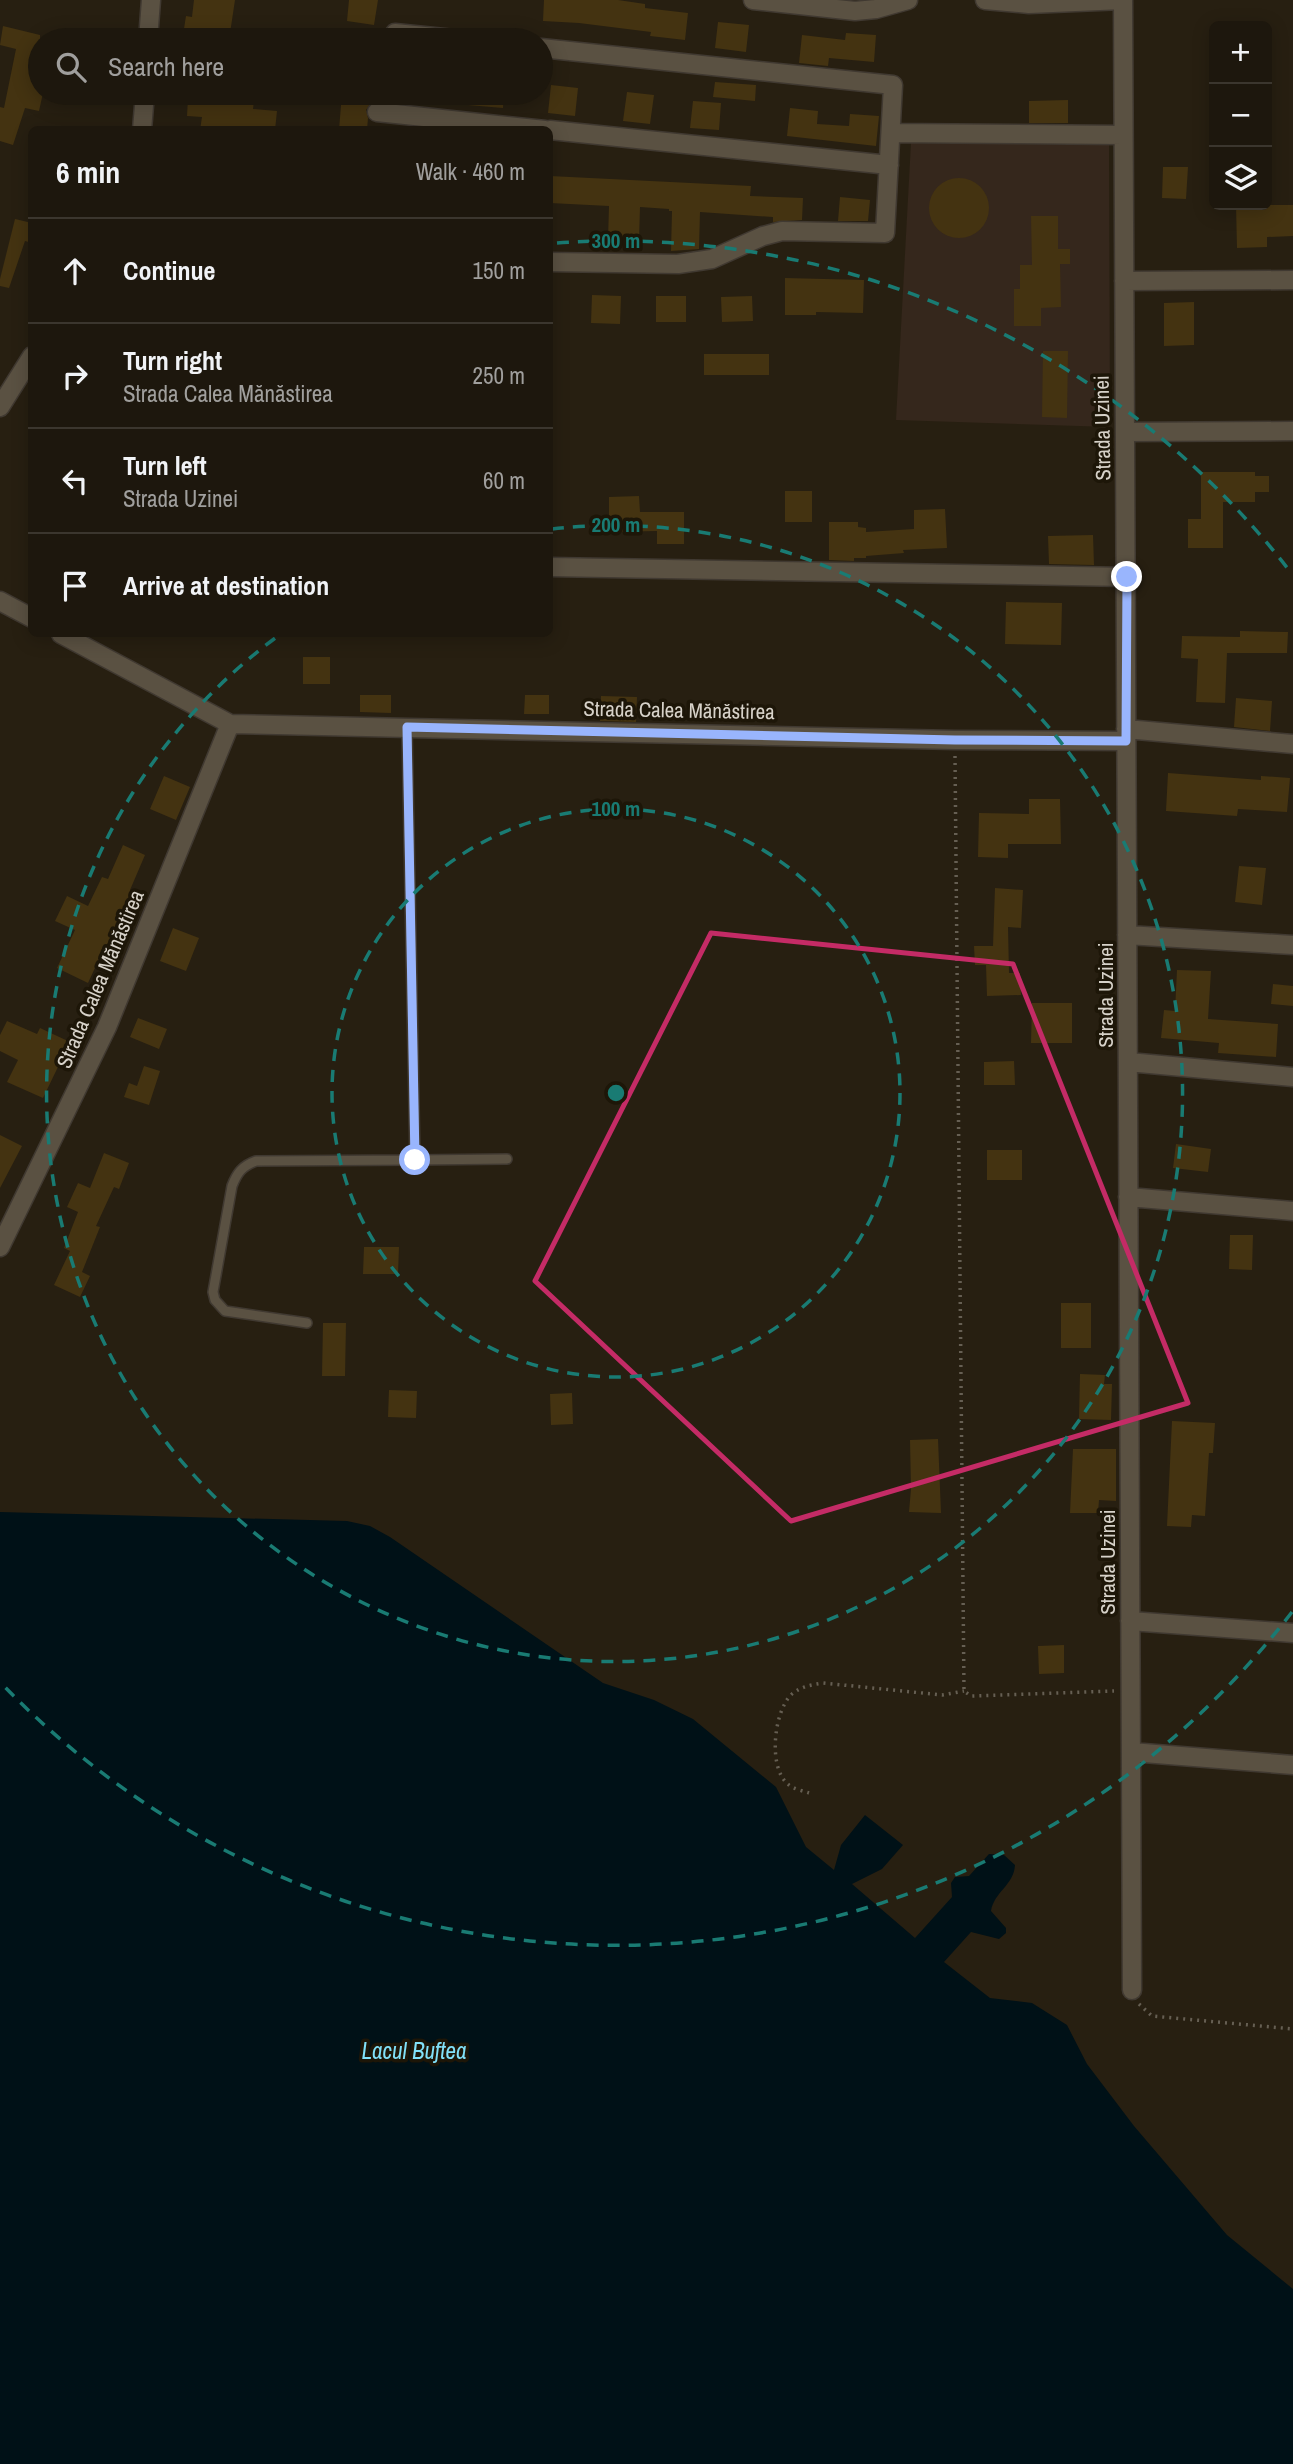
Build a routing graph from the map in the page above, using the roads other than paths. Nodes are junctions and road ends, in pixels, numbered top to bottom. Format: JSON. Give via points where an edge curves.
{"nodes":[{"id":1,"x":151,"y":0,"type":"edge"},
{"id":2,"x":753,"y":0,"type":"edge"},
{"id":3,"x":908,"y":0,"type":"edge"},
{"id":4,"x":985,"y":0,"type":"edge"},
{"id":5,"x":1123,"y":0,"type":"edge"},
{"id":6,"x":149,"y":28,"type":"edge"},
{"id":7,"x":553,"y":49,"type":"edge"},
{"id":8,"x":144,"y":105,"type":"edge"},
{"id":9,"x":377,"y":112,"type":"dead end"},
{"id":10,"x":142,"y":126,"type":"edge"},
{"id":11,"x":509,"y":126,"type":"edge"},
{"id":12,"x":553,"y":131,"type":"edge"},
{"id":13,"x":891,"y":133,"type":"junction"},
{"id":14,"x":1124,"y":135,"type":"junction"},
{"id":15,"x":889,"y":165,"type":"junction"},
{"id":16,"x":553,"y":261,"type":"edge"},
{"id":17,"x":1293,"y":280,"type":"edge"},
{"id":18,"x":1124,"y":281,"type":"junction"},
{"id":19,"x":28,"y":362,"type":"edge"},
{"id":20,"x":0,"y":407,"type":"edge"},
{"id":21,"x":1293,"y":431,"type":"edge"},
{"id":22,"x":1125,"y":432,"type":"junction"},
{"id":23,"x":553,"y":568,"type":"edge"},
{"id":24,"x":1127,"y":577,"type":"junction"},
{"id":25,"x":0,"y":601,"type":"edge"},
{"id":26,"x":28,"y":616,"type":"edge"},
{"id":27,"x":67,"y":637,"type":"edge"},
{"id":28,"x":230,"y":724,"type":"junction"},
{"id":29,"x":407,"y":727,"type":"junction"},
{"id":30,"x":1126,"y":735,"type":"junction"},
{"id":31,"x":1293,"y":744,"type":"edge"},
{"id":32,"x":1127,"y":934,"type":"junction"},
{"id":33,"x":1293,"y":945,"type":"edge"},
{"id":34,"x":1128,"y":1062,"type":"junction"},
{"id":35,"x":1293,"y":1077,"type":"edge"},
{"id":36,"x":507,"y":1159,"type":"dead end"},
{"id":37,"x":415,"y":1160,"type":"junction"},
{"id":38,"x":1128,"y":1197,"type":"junction"},
{"id":39,"x":1293,"y":1211,"type":"edge"},
{"id":40,"x":0,"y":1247,"type":"edge"},
{"id":41,"x":307,"y":1323,"type":"dead end"},
{"id":42,"x":1130,"y":1621,"type":"junction"},
{"id":43,"x":1293,"y":1633,"type":"edge"},
{"id":44,"x":1131,"y":1752,"type":"junction"},
{"id":45,"x":1293,"y":1765,"type":"edge"},
{"id":46,"x":1132,"y":1990,"type":"road end"}],
"edges":[{"from":1,"to":6,"type":"street"},
{"from":2,"to":3,"type":"street","via":[[855,11]]},
{"from":4,"to":5,"type":"street","via":[[1029,4]]},
{"from":5,"to":14,"type":"street","name":"Strada Uzinei"},
{"from":7,"to":13,"type":"street","via":[[893,85]]},
{"from":8,"to":10,"type":"street"},
{"from":9,"to":11,"type":"street"},
{"from":12,"to":15,"type":"street"},
{"from":13,"to":14,"type":"street"},
{"from":13,"to":15,"type":"street"},
{"from":14,"to":18,"type":"street","name":"Strada Uzinei"},
{"from":15,"to":16,"type":"street","via":[[886,233],[782,231],[712,258],[678,264]]},
{"from":17,"to":18,"type":"street"},
{"from":18,"to":22,"type":"street","name":"Strada Uzinei"},
{"from":19,"to":20,"type":"street"},
{"from":21,"to":22,"type":"street"},
{"from":22,"to":24,"type":"street","name":"Strada Uzinei"},
{"from":23,"to":24,"type":"street"},
{"from":24,"to":30,"type":"street","name":"Strada Uzinei"},
{"from":25,"to":26,"type":"street"},
{"from":27,"to":28,"type":"street","name":"Strada Calea Mănăstirea"},
{"from":28,"to":29,"type":"street","name":"Strada Calea Mănăstirea"},
{"from":28,"to":40,"type":"street","name":"Strada Calea Mănăstirea","via":[[107,1027]]},
{"from":29,"to":30,"type":"street","name":"Strada Calea Mănăstirea","via":[[955,740]]},
{"from":29,"to":37,"type":"lane"},
{"from":30,"to":31,"type":"street","name":"Strada Calea Mănăstirea"},
{"from":30,"to":32,"type":"street","name":"Strada Uzinei"},
{"from":32,"to":33,"type":"street"},
{"from":32,"to":34,"type":"street","name":"Strada Uzinei"},
{"from":34,"to":35,"type":"street"},
{"from":34,"to":38,"type":"street","name":"Strada Uzinei"},
{"from":36,"to":37,"type":"lane"},
{"from":37,"to":41,"type":"lane","via":[[256,1161],[237,1174],[215,1279],[215,1300],[234,1314]]},
{"from":38,"to":39,"type":"street"},
{"from":38,"to":42,"type":"street","name":"Strada Uzinei"},
{"from":42,"to":43,"type":"street"},
{"from":42,"to":44,"type":"street","name":"Strada Uzinei"},
{"from":44,"to":45,"type":"street"},
{"from":44,"to":46,"type":"street","name":"Strada Uzinei"}]}
